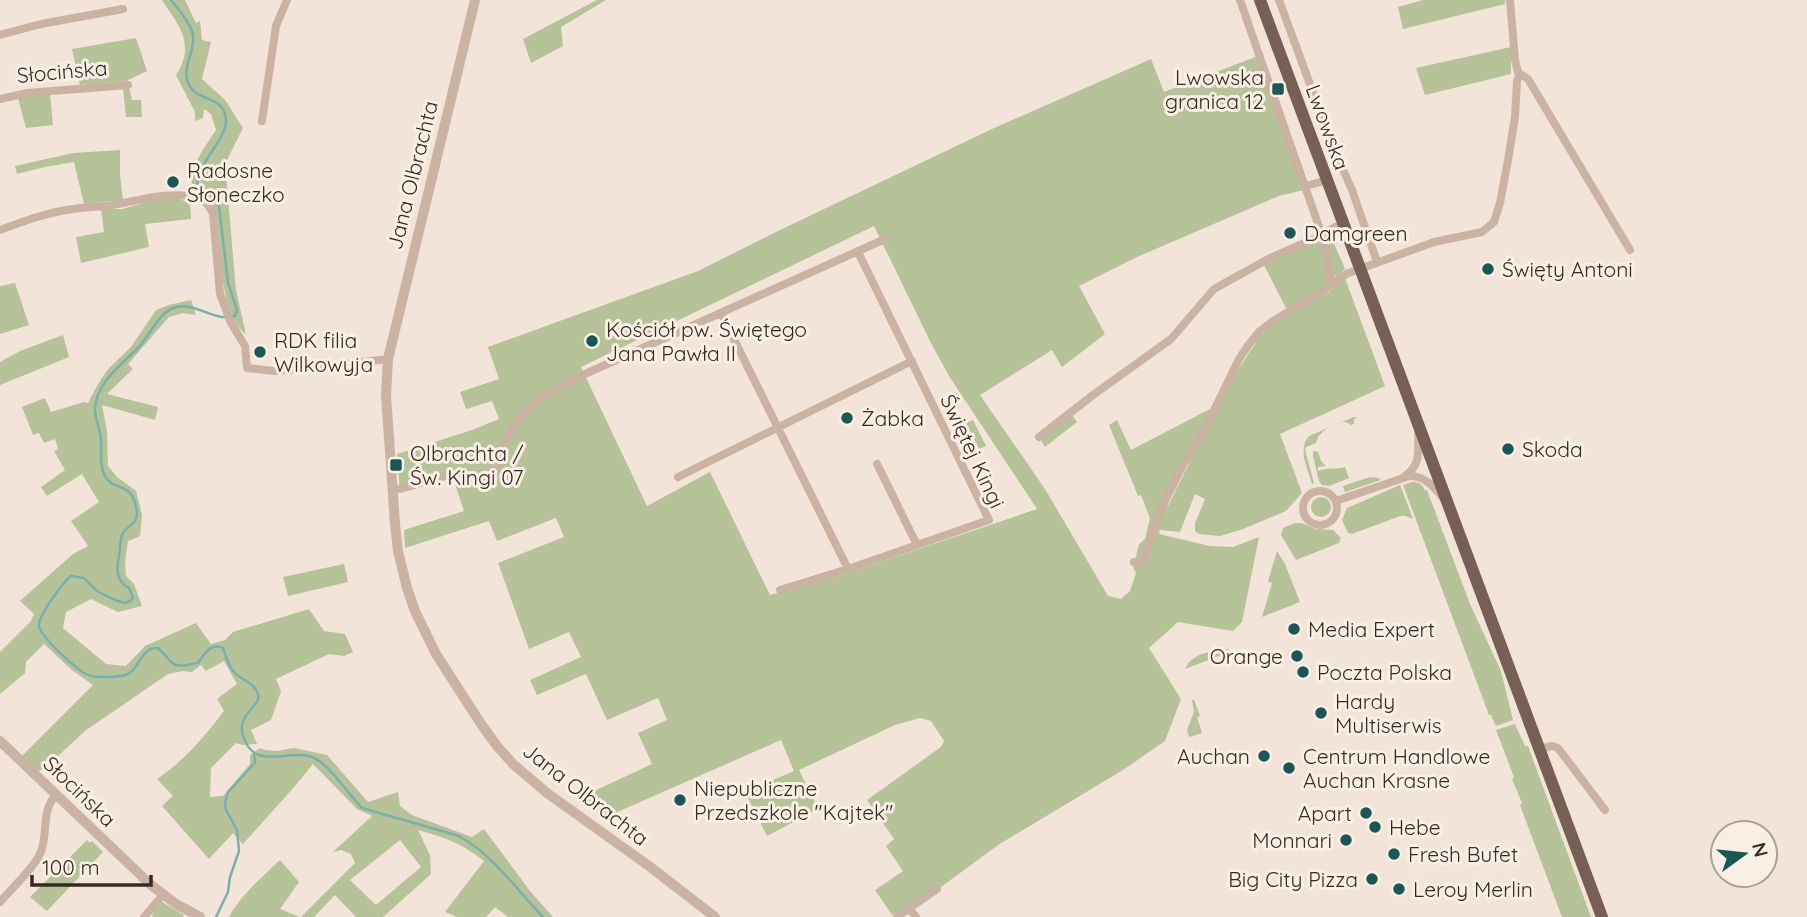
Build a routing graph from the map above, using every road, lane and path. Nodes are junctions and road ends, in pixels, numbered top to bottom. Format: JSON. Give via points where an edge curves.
{"nodes":[{"id":1,"x":287,"y":0,"type":"edge"},
{"id":2,"x":475,"y":0,"type":"edge"},
{"id":3,"x":1240,"y":0,"type":"edge"},
{"id":4,"x":1260,"y":0,"type":"edge"},
{"id":5,"x":1279,"y":0,"type":"edge"},
{"id":6,"x":1510,"y":0,"type":"edge"},
{"id":7,"x":123,"y":9,"type":"dead end"},
{"id":8,"x":1287,"y":24,"type":"junction"},
{"id":9,"x":1271,"y":30,"type":"junction"},
{"id":10,"x":0,"y":36,"type":"edge"},
{"id":11,"x":1294,"y":41,"type":"junction"},
{"id":12,"x":1278,"y":47,"type":"junction"},
{"id":13,"x":1301,"y":62,"type":"junction"},
{"id":14,"x":1285,"y":68,"type":"junction"},
{"id":15,"x":1519,"y":76,"type":"junction"},
{"id":16,"x":128,"y":85,"type":"dead end"},
{"id":17,"x":1314,"y":96,"type":"junction"},
{"id":18,"x":0,"y":99,"type":"edge"},
{"id":19,"x":1298,"y":103,"type":"junction"},
{"id":20,"x":262,"y":121,"type":"dead end"},
{"id":21,"x":1325,"y":126,"type":"junction"},
{"id":22,"x":1309,"y":132,"type":"junction"},
{"id":23,"x":1327,"y":180,"type":"junction"},
{"id":24,"x":1306,"y":186,"type":"junction"},
{"id":25,"x":1343,"y":223,"type":"junction"},
{"id":26,"x":0,"y":229,"type":"edge"},
{"id":27,"x":1322,"y":234,"type":"junction"},
{"id":28,"x":885,"y":239,"type":"dead end"},
{"id":29,"x":1630,"y":250,"type":"dead end"},
{"id":30,"x":858,"y":252,"type":"junction"},
{"id":31,"x":1377,"y":262,"type":"junction"},
{"id":32,"x":1360,"y":268,"type":"junction"},
{"id":33,"x":1332,"y":283,"type":"junction"},
{"id":34,"x":721,"y":313,"type":"junction"},
{"id":35,"x":388,"y":359,"type":"junction"},
{"id":36,"x":912,"y":362,"type":"junction"},
{"id":37,"x":1418,"y":425,"type":"junction"},
{"id":38,"x":777,"y":428,"type":"junction"},
{"id":39,"x":1039,"y":437,"type":"dead end"},
{"id":40,"x":877,"y":464,"type":"dead end"},
{"id":41,"x":678,"y":477,"type":"dead end"},
{"id":42,"x":1403,"y":477,"type":"junction"},
{"id":43,"x":392,"y":490,"type":"junction"},
{"id":44,"x":1336,"y":501,"type":"junction"},
{"id":45,"x":1448,"y":503,"type":"junction"},
{"id":46,"x":917,"y":545,"type":"junction"},
{"id":47,"x":1134,"y":562,"type":"dead end"},
{"id":48,"x":848,"y":569,"type":"junction"},
{"id":49,"x":780,"y":590,"type":"dead end"},
{"id":50,"x":0,"y":741,"type":"edge"},
{"id":51,"x":1539,"y":749,"type":"junction"},
{"id":52,"x":56,"y":795,"type":"junction"},
{"id":53,"x":1605,"y":810,"type":"dead end"},
{"id":54,"x":937,"y":889,"type":"dead end"},
{"id":55,"x":163,"y":895,"type":"junction"},
{"id":56,"x":0,"y":902,"type":"edge"},
{"id":57,"x":909,"y":909,"type":"junction"},
{"id":58,"x":144,"y":917,"type":"edge"},
{"id":59,"x":200,"y":917,"type":"edge"},
{"id":60,"x":715,"y":917,"type":"edge"},
{"id":61,"x":897,"y":917,"type":"edge"},
{"id":62,"x":916,"y":917,"type":"edge"},
{"id":63,"x":1602,"y":917,"type":"edge"}],
"edges":[{"from":1,"to":20,"type":"street","via":[[276,26]]},
{"from":2,"to":35,"type":"street","name":"Jana Olbrachta"},
{"from":3,"to":24,"type":"street"},
{"from":4,"to":9,"type":"main road","name":"Lwowska"},
{"from":5,"to":8,"type":"street"},
{"from":6,"to":15,"type":"street"},
{"from":7,"to":10,"type":"street"},
{"from":8,"to":9,"type":"street"},
{"from":8,"to":11,"type":"street"},
{"from":9,"to":12,"type":"main road","name":"Lwowska"},
{"from":11,"to":12,"type":"street"},
{"from":11,"to":13,"type":"street"},
{"from":12,"to":14,"type":"main road","name":"Lwowska"},
{"from":13,"to":14,"type":"street"},
{"from":13,"to":17,"type":"street"},
{"from":14,"to":19,"type":"main road","name":"Lwowska"},
{"from":15,"to":29,"type":"street","via":[[1528,79]]},
{"from":15,"to":31,"type":"street","via":[[1494,222],[1482,232],[1434,242]]},
{"from":16,"to":18,"type":"street","name":"Słocińska"},
{"from":17,"to":19,"type":"street"},
{"from":17,"to":21,"type":"street"},
{"from":19,"to":22,"type":"main road","name":"Lwowska"},
{"from":21,"to":22,"type":"street"},
{"from":21,"to":31,"type":"street"},
{"from":22,"to":23,"type":"main road","name":"Lwowska"},
{"from":23,"to":24,"type":"street"},
{"from":23,"to":25,"type":"main road","name":"Lwowska"},
{"from":24,"to":27,"type":"street"},
{"from":25,"to":27,"type":"street"},
{"from":25,"to":32,"type":"main road","name":"Lwowska"},
{"from":26,"to":35,"type":"street","via":[[54,212],[163,196],[196,198],[210,206],[213,214],[220,294],[245,346],[247,368],[274,371]]},
{"from":27,"to":33,"type":"street"},
{"from":27,"to":39,"type":"street","via":[[1214,289],[1171,339]]},
{"from":28,"to":30,"type":"street"},
{"from":30,"to":34,"type":"street"},
{"from":30,"to":36,"type":"street","name":"Świętej Kingi"},
{"from":31,"to":32,"type":"street"},
{"from":32,"to":33,"type":"street"},
{"from":32,"to":37,"type":"main road","name":"Lwowska"},
{"from":33,"to":47,"type":"street","via":[[1267,325],[1249,344],[1160,511],[1142,564]]},
{"from":34,"to":38,"type":"street"},
{"from":34,"to":43,"type":"street","via":[[544,394],[514,425],[491,474],[459,473]]},
{"from":35,"to":43,"type":"street","name":"Jana Olbrachta"},
{"from":36,"to":38,"type":"street"},
{"from":36,"to":46,"type":"street","name":"Świętej Kingi","via":[[989,520]]},
{"from":37,"to":42,"type":"street","via":[[1418,461]]},
{"from":37,"to":45,"type":"main road","name":"Lwowska"},
{"from":38,"to":41,"type":"street"},
{"from":38,"to":48,"type":"street"},
{"from":40,"to":46,"type":"street"},
{"from":42,"to":44,"type":"street"},
{"from":42,"to":45,"type":"street","via":[[1428,481]]},
{"from":43,"to":60,"type":"street","name":"Jana Olbrachta","via":[[398,552],[416,613],[436,654],[497,746],[547,793]]},
{"from":44,"to":44,"type":"street","via":[[1326,491],[1316,491],[1305,499],[1304,513],[1311,523],[1328,523],[1336,514]]},
{"from":45,"to":51,"type":"main road","name":"Lwowska"},
{"from":46,"to":48,"type":"street"},
{"from":48,"to":49,"type":"street"},
{"from":50,"to":52,"type":"street","name":"Słocińska"},
{"from":51,"to":53,"type":"street","via":[[1558,748]]},
{"from":51,"to":63,"type":"main road","name":"Lwowska"},
{"from":52,"to":55,"type":"street","name":"Słocińska"},
{"from":52,"to":56,"type":"street","via":[[46,815],[39,857]]},
{"from":54,"to":57,"type":"street"},
{"from":55,"to":58,"type":"street"},
{"from":55,"to":59,"type":"street","name":"Słocińska"},
{"from":57,"to":61,"type":"street"},
{"from":57,"to":62,"type":"street"}]}
